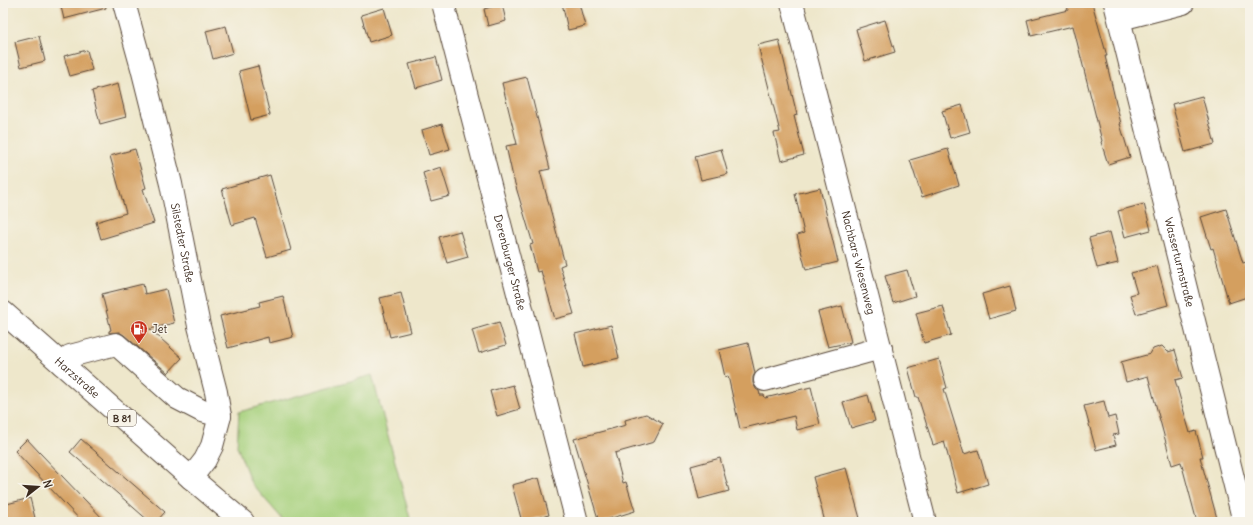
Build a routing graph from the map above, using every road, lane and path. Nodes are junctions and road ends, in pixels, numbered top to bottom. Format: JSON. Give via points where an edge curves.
{"nodes":[{"id":1,"x":124,"y":3,"type":"edge"},
{"id":2,"x":443,"y":3,"type":"edge"},
{"id":3,"x":792,"y":3,"type":"edge"},
{"id":4,"x":1183,"y":3,"type":"edge"},
{"id":5,"x":1117,"y":11,"type":"edge"},
{"id":6,"x":3,"y":312,"type":"edge"},
{"id":7,"x":880,"y":348,"type":"junction"},
{"id":8,"x":62,"y":364,"type":"junction"},
{"id":9,"x":765,"y":380,"type":"dead end"},
{"id":10,"x":220,"y":416,"type":"junction"},
{"id":11,"x":191,"y":478,"type":"junction"},
{"id":12,"x":1244,"y":497,"type":"edge"},
{"id":13,"x":243,"y":522,"type":"edge"},
{"id":14,"x":577,"y":522,"type":"edge"},
{"id":15,"x":925,"y":522,"type":"edge"},
{"id":16,"x":1244,"y":522,"type":"edge"}],
"edges":[{"from":1,"to":10,"type":"street","name":"Silstedter Straße","via":[[171,184]]},
{"from":2,"to":14,"type":"street","name":"Derenburger Straße"},
{"from":3,"to":7,"type":"street","name":"Nachbars Wiesenweg"},
{"from":4,"to":5,"type":"street"},
{"from":5,"to":12,"type":"street","name":"Wasserturmstraße"},
{"from":6,"to":8,"type":"street","name":"Harzstraße","number":"B 81"},
{"from":7,"to":9,"type":"street"},
{"from":7,"to":15,"type":"street","name":"Nachbars Wiesenweg"},
{"from":8,"to":10,"type":"street","via":[[70,356],[116,344],[176,398],[202,411]]},
{"from":8,"to":11,"type":"street","name":"Harzstraße","number":"B 81"},
{"from":10,"to":11,"type":"street","name":"Silstedter Straße","via":[[212,446]]},
{"from":11,"to":13,"type":"street","name":"Harzstraße","number":"B 81"},
{"from":12,"to":16,"type":"street","name":"Wasserturmstraße"}]}
